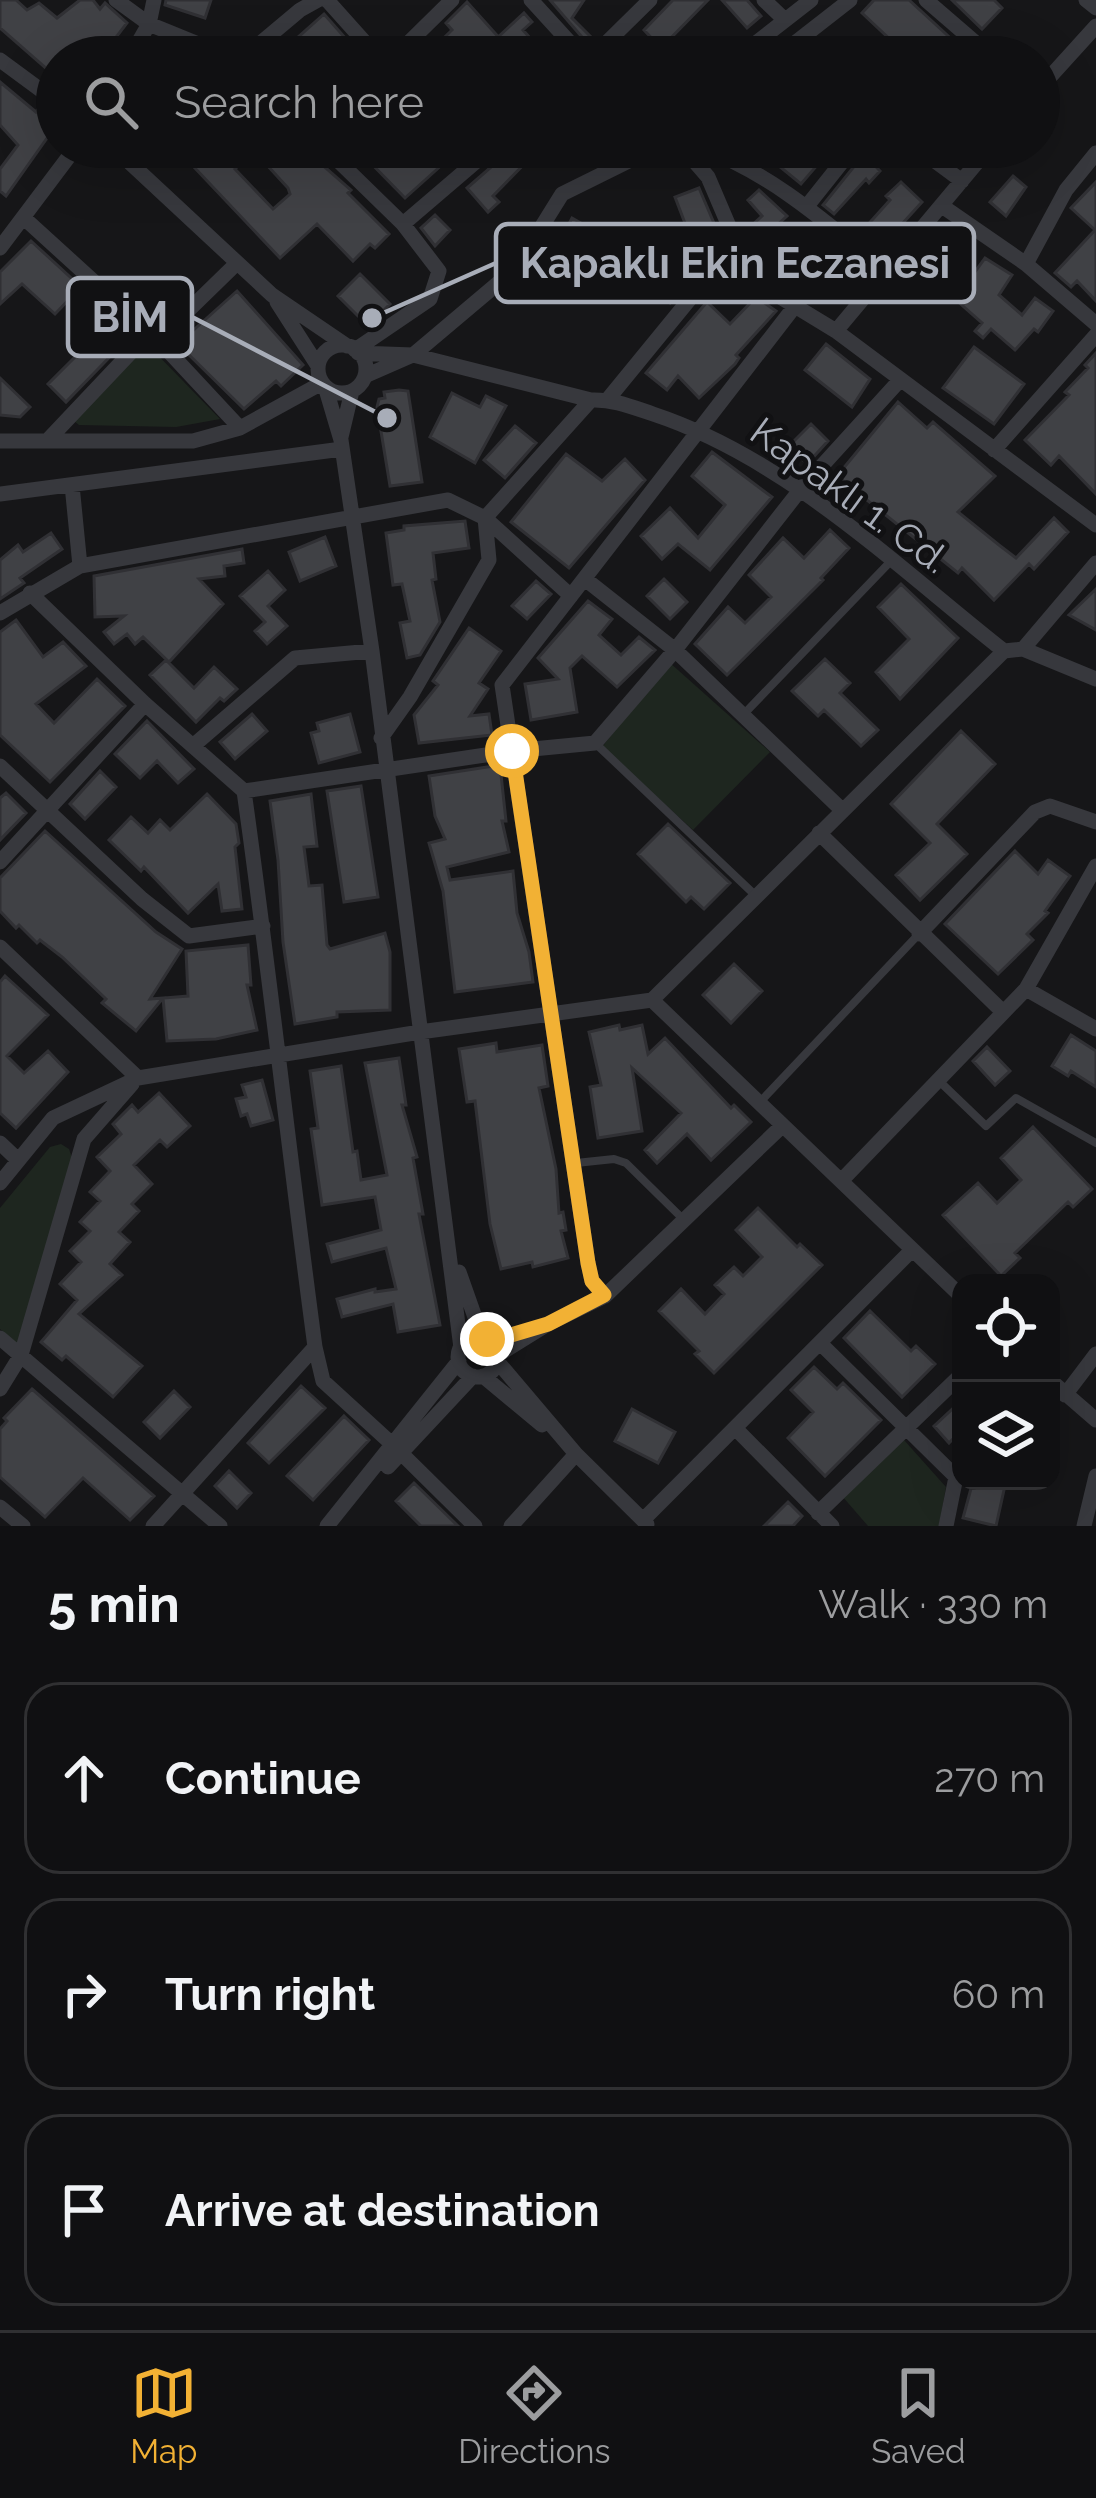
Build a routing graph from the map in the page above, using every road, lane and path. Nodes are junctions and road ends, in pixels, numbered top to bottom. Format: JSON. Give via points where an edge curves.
{"nodes":[{"id":1,"x":116,"y":0,"type":"edge"},
{"id":2,"x":154,"y":0,"type":"edge"},
{"id":3,"x":318,"y":0,"type":"edge"},
{"id":4,"x":327,"y":0,"type":"edge"},
{"id":5,"x":452,"y":0,"type":"edge"},
{"id":6,"x":531,"y":0,"type":"edge"},
{"id":7,"x":650,"y":0,"type":"edge"},
{"id":8,"x":764,"y":0,"type":"edge"},
{"id":9,"x":811,"y":0,"type":"edge"},
{"id":10,"x":850,"y":0,"type":"edge"},
{"id":11,"x":926,"y":0,"type":"edge"},
{"id":12,"x":1086,"y":0,"type":"edge"},
{"id":13,"x":296,"y":5,"type":"edge"},
{"id":14,"x":1096,"y":8,"type":"edge"},
{"id":15,"x":785,"y":20,"type":"junction"},
{"id":16,"x":149,"y":24,"type":"junction"},
{"id":17,"x":1096,"y":26,"type":"edge"},
{"id":18,"x":142,"y":36,"type":"edge"},
{"id":19,"x":178,"y":36,"type":"edge"},
{"id":20,"x":265,"y":36,"type":"edge"},
{"id":21,"x":359,"y":36,"type":"edge"},
{"id":22,"x":415,"y":36,"type":"edge"},
{"id":23,"x":564,"y":36,"type":"edge"},
{"id":24,"x":613,"y":36,"type":"edge"},
{"id":25,"x":764,"y":36,"type":"edge"},
{"id":26,"x":804,"y":36,"type":"edge"},
{"id":27,"x":968,"y":36,"type":"edge"},
{"id":28,"x":0,"y":60,"type":"edge"},
{"id":29,"x":1060,"y":65,"type":"edge"},
{"id":30,"x":36,"y":86,"type":"edge"},
{"id":31,"x":1096,"y":153,"type":"edge"},
{"id":32,"x":61,"y":168,"type":"edge"},
{"id":33,"x":135,"y":168,"type":"edge"},
{"id":34,"x":346,"y":168,"type":"edge"},
{"id":35,"x":469,"y":168,"type":"edge"},
{"id":36,"x":615,"y":168,"type":"edge"},
{"id":37,"x":700,"y":168,"type":"edge"},
{"id":38,"x":748,"y":168,"type":"edge"},
{"id":39,"x":837,"y":168,"type":"edge"},
{"id":40,"x":944,"y":168,"type":"edge"},
{"id":41,"x":973,"y":168,"type":"edge"},
{"id":42,"x":962,"y":181,"type":"junction"},
{"id":43,"x":807,"y":206,"type":"junction"},
{"id":44,"x":942,"y":206,"type":"junction"},
{"id":45,"x":24,"y":218,"type":"junction"},
{"id":46,"x":403,"y":224,"type":"junction"},
{"id":47,"x":6,"y":229,"type":"edge"},
{"id":48,"x":0,"y":248,"type":"edge"},
{"id":49,"x":237,"y":263,"type":"junction"},
{"id":50,"x":1026,"y":264,"type":"junction"},
{"id":51,"x":888,"y":273,"type":"junction"},
{"id":52,"x":752,"y":280,"type":"junction"},
{"id":53,"x":272,"y":295,"type":"junction"},
{"id":54,"x":795,"y":306,"type":"junction"},
{"id":55,"x":1096,"y":324,"type":"edge"},
{"id":56,"x":836,"y":331,"type":"junction"},
{"id":57,"x":1096,"y":335,"type":"edge"},
{"id":58,"x":154,"y":336,"type":"junction"},
{"id":59,"x":353,"y":349,"type":"junction"},
{"id":60,"x":413,"y":355,"type":"junction"},
{"id":61,"x":364,"y":376,"type":"junction"},
{"id":62,"x":321,"y":378,"type":"junction"},
{"id":63,"x":900,"y":380,"type":"junction"},
{"id":64,"x":352,"y":391,"type":"junction"},
{"id":65,"x":599,"y":400,"type":"junction"},
{"id":66,"x":240,"y":428,"type":"junction"},
{"id":67,"x":703,"y":430,"type":"junction"},
{"id":68,"x":0,"y":441,"type":"edge"},
{"id":69,"x":47,"y":441,"type":"junction"},
{"id":70,"x":341,"y":445,"type":"junction"},
{"id":71,"x":994,"y":450,"type":"junction"},
{"id":72,"x":72,"y":485,"type":"junction"},
{"id":73,"x":800,"y":490,"type":"junction"},
{"id":74,"x":0,"y":494,"type":"edge"},
{"id":75,"x":350,"y":516,"type":"junction"},
{"id":76,"x":485,"y":518,"type":"junction"},
{"id":77,"x":1096,"y":525,"type":"edge"},
{"id":78,"x":890,"y":562,"type":"junction"},
{"id":79,"x":1096,"y":563,"type":"edge"},
{"id":80,"x":80,"y":566,"type":"junction"},
{"id":81,"x":585,"y":579,"type":"junction"},
{"id":82,"x":30,"y":593,"type":"junction"},
{"id":83,"x":571,"y":596,"type":"junction"},
{"id":84,"x":0,"y":613,"type":"edge"},
{"id":85,"x":1023,"y":649,"type":"junction"},
{"id":86,"x":675,"y":650,"type":"junction"},
{"id":87,"x":371,"y":651,"type":"junction"},
{"id":88,"x":1004,"y":651,"type":"junction"},
{"id":89,"x":1096,"y":679,"type":"edge"},
{"id":90,"x":145,"y":704,"type":"junction"},
{"id":91,"x":742,"y":715,"type":"junction"},
{"id":92,"x":381,"y":739,"type":"junction"},
{"id":93,"x":595,"y":743,"type":"junction"},
{"id":94,"x":194,"y":745,"type":"junction"},
{"id":95,"x":512,"y":751,"type":"junction"},
{"id":96,"x":0,"y":766,"type":"edge"},
{"id":97,"x":386,"y":770,"type":"junction"},
{"id":98,"x":244,"y":791,"type":"junction"},
{"id":99,"x":45,"y":810,"type":"junction"},
{"id":100,"x":842,"y":810,"type":"junction"},
{"id":101,"x":1096,"y":822,"type":"edge"},
{"id":102,"x":819,"y":833,"type":"junction"},
{"id":103,"x":0,"y":862,"type":"edge"},
{"id":104,"x":1096,"y":866,"type":"edge"},
{"id":105,"x":756,"y":896,"type":"junction"},
{"id":106,"x":263,"y":926,"type":"junction"},
{"id":107,"x":919,"y":934,"type":"junction"},
{"id":108,"x":0,"y":947,"type":"edge"},
{"id":109,"x":1026,"y":989,"type":"junction"},
{"id":110,"x":652,"y":1000,"type":"junction"},
{"id":111,"x":1002,"y":1011,"type":"junction"},
{"id":112,"x":554,"y":1016,"type":"junction"},
{"id":113,"x":1096,"y":1029,"type":"edge"},
{"id":114,"x":420,"y":1032,"type":"junction"},
{"id":115,"x":276,"y":1056,"type":"junction"},
{"id":116,"x":138,"y":1078,"type":"junction"},
{"id":117,"x":937,"y":1079,"type":"junction"},
{"id":118,"x":759,"y":1103,"type":"junction"},
{"id":119,"x":782,"y":1126,"type":"junction"},
{"id":120,"x":0,"y":1143,"type":"edge"},
{"id":121,"x":1096,"y":1143,"type":"edge"},
{"id":122,"x":18,"y":1160,"type":"junction"},
{"id":123,"x":574,"y":1163,"type":"junction"},
{"id":124,"x":842,"y":1180,"type":"junction"},
{"id":125,"x":0,"y":1183,"type":"edge"},
{"id":126,"x":684,"y":1220,"type":"junction"},
{"id":127,"x":449,"y":1244,"type":"junction"},
{"id":128,"x":912,"y":1250,"type":"junction"},
{"id":129,"x":952,"y":1288,"type":"edge"},
{"id":130,"x":604,"y":1295,"type":"junction"},
{"id":131,"x":0,"y":1339,"type":"edge"},
{"id":132,"x":821,"y":1344,"type":"junction"},
{"id":133,"x":315,"y":1346,"type":"junction"},
{"id":134,"x":492,"y":1348,"type":"junction"},
{"id":135,"x":460,"y":1354,"type":"junction"},
{"id":136,"x":1096,"y":1354,"type":"edge"},
{"id":137,"x":21,"y":1355,"type":"junction"},
{"id":138,"x":478,"y":1376,"type":"junction"},
{"id":139,"x":954,"y":1382,"type":"edge"},
{"id":140,"x":1052,"y":1382,"type":"edge"},
{"id":141,"x":0,"y":1389,"type":"edge"},
{"id":142,"x":1065,"y":1395,"type":"junction"},
{"id":143,"x":1096,"y":1420,"type":"edge"},
{"id":144,"x":906,"y":1427,"type":"junction"},
{"id":145,"x":736,"y":1430,"type":"junction"},
{"id":146,"x":397,"y":1449,"type":"junction"},
{"id":147,"x":576,"y":1454,"type":"junction"},
{"id":148,"x":1096,"y":1476,"type":"edge"},
{"id":149,"x":182,"y":1494,"type":"junction"},
{"id":150,"x":0,"y":1507,"type":"edge"},
{"id":151,"x":818,"y":1513,"type":"junction"},
{"id":152,"x":646,"y":1523,"type":"edge"},
{"id":153,"x":23,"y":1526,"type":"edge"},
{"id":154,"x":153,"y":1526,"type":"edge"},
{"id":155,"x":220,"y":1526,"type":"edge"},
{"id":156,"x":330,"y":1526,"type":"edge"},
{"id":157,"x":475,"y":1526,"type":"edge"},
{"id":158,"x":511,"y":1526,"type":"edge"},
{"id":159,"x":832,"y":1526,"type":"edge"},
{"id":160,"x":946,"y":1526,"type":"edge"},
{"id":161,"x":1084,"y":1526,"type":"edge"}],
"edges":[{"from":1,"to":16,"type":"street"},
{"from":2,"to":16,"type":"street"},
{"from":3,"to":13,"type":"street"},
{"from":4,"to":21,"type":"street"},
{"from":5,"to":22,"type":"street"},
{"from":6,"to":23,"type":"street"},
{"from":7,"to":24,"type":"street"},
{"from":8,"to":15,"type":"street"},
{"from":9,"to":15,"type":"street"},
{"from":10,"to":26,"type":"street"},
{"from":11,"to":27,"type":"street"},
{"from":12,"to":14,"type":"street"},
{"from":13,"to":20,"type":"street"},
{"from":15,"to":25,"type":"street"},
{"from":16,"to":18,"type":"street"},
{"from":16,"to":19,"type":"street"},
{"from":17,"to":29,"type":"street"},
{"from":28,"to":30,"type":"street"},
{"from":31,"to":50,"type":"street"},
{"from":32,"to":45,"type":"street"},
{"from":33,"to":49,"type":"street"},
{"from":34,"to":46,"type":"street"},
{"from":35,"to":46,"type":"street"},
{"from":36,"to":60,"type":"street","via":[[562,194],[516,268]]},
{"from":37,"to":52,"type":"street"},
{"from":38,"to":43,"type":"street"},
{"from":39,"to":43,"type":"street"},
{"from":40,"to":42,"type":"street"},
{"from":41,"to":42,"type":"street"},
{"from":42,"to":44,"type":"street"},
{"from":43,"to":51,"type":"street"},
{"from":44,"to":50,"type":"street"},
{"from":44,"to":51,"type":"street"},
{"from":45,"to":47,"type":"street"},
{"from":45,"to":58,"type":"street"},
{"from":46,"to":59,"type":"street","via":[[439,271],[430,299]]},
{"from":47,"to":48,"type":"street"},
{"from":49,"to":53,"type":"street"},
{"from":49,"to":58,"type":"street"},
{"from":50,"to":55,"type":"street"},
{"from":51,"to":56,"type":"street"},
{"from":52,"to":54,"type":"street"},
{"from":52,"to":65,"type":"street","via":[[707,278]]},
{"from":53,"to":59,"type":"street"},
{"from":53,"to":62,"type":"street"},
{"from":54,"to":56,"type":"street"},
{"from":54,"to":67,"type":"street"},
{"from":56,"to":63,"type":"street"},
{"from":57,"to":71,"type":"street"},
{"from":58,"to":66,"type":"street"},
{"from":58,"to":69,"type":"street"},
{"from":59,"to":60,"type":"street","name":"Kapaklı 1. Cd."},
{"from":59,"to":61,"type":"street"},
{"from":59,"to":62,"type":"street","via":[[328,350]]},
{"from":60,"to":61,"type":"street"},
{"from":60,"to":65,"type":"street","name":"Kapaklı 1. Cd."},
{"from":61,"to":64,"type":"street"},
{"from":62,"to":64,"type":"street","via":[[333,392]]},
{"from":62,"to":66,"type":"street"},
{"from":62,"to":70,"type":"street"},
{"from":63,"to":71,"type":"street"},
{"from":63,"to":73,"type":"street"},
{"from":64,"to":70,"type":"street"},
{"from":65,"to":67,"type":"street","name":"Kapaklı 1. Cd."},
{"from":65,"to":76,"type":"street"},
{"from":66,"to":69,"type":"street","via":[[194,441]]},
{"from":67,"to":73,"type":"street","name":"Kapaklı 1. Cd."},
{"from":67,"to":81,"type":"street"},
{"from":68,"to":69,"type":"street"},
{"from":70,"to":72,"type":"street"},
{"from":70,"to":75,"type":"street"},
{"from":71,"to":77,"type":"street"},
{"from":72,"to":74,"type":"street"},
{"from":72,"to":80,"type":"street"},
{"from":73,"to":78,"type":"street","name":"Kapaklı 1. Cd."},
{"from":73,"to":86,"type":"street"},
{"from":75,"to":76,"type":"street","via":[[448,500]]},
{"from":75,"to":80,"type":"street"},
{"from":75,"to":87,"type":"street"},
{"from":76,"to":83,"type":"street"},
{"from":76,"to":92,"type":"street","via":[[489,560]]},
{"from":78,"to":88,"type":"street","name":"Kapaklı 1. Cd."},
{"from":78,"to":91,"type":"lane"},
{"from":79,"to":85,"type":"street"},
{"from":80,"to":82,"type":"street"},
{"from":81,"to":83,"type":"street"},
{"from":81,"to":86,"type":"street"},
{"from":82,"to":84,"type":"street"},
{"from":82,"to":90,"type":"street"},
{"from":83,"to":95,"type":"street","via":[[502,685]]},
{"from":85,"to":88,"type":"street"},
{"from":85,"to":89,"type":"street"},
{"from":86,"to":91,"type":"street"},
{"from":86,"to":93,"type":"street"},
{"from":87,"to":92,"type":"street"},
{"from":87,"to":94,"type":"street","via":[[295,658]]},
{"from":88,"to":100,"type":"street"},
{"from":90,"to":94,"type":"street"},
{"from":90,"to":99,"type":"street"},
{"from":91,"to":100,"type":"street"},
{"from":92,"to":97,"type":"street"},
{"from":93,"to":95,"type":"street"},
{"from":93,"to":105,"type":"lane"},
{"from":94,"to":98,"type":"street"},
{"from":95,"to":97,"type":"street"},
{"from":95,"to":112,"type":"street"},
{"from":96,"to":99,"type":"street"},
{"from":97,"to":98,"type":"street"},
{"from":97,"to":114,"type":"street"},
{"from":98,"to":106,"type":"street"},
{"from":99,"to":103,"type":"street"},
{"from":99,"to":106,"type":"street","via":[[188,937]]},
{"from":100,"to":102,"type":"street"},
{"from":101,"to":107,"type":"street","via":[[1056,807],[1035,812]]},
{"from":102,"to":105,"type":"street"},
{"from":102,"to":107,"type":"street"},
{"from":104,"to":109,"type":"street"},
{"from":105,"to":110,"type":"street"},
{"from":106,"to":115,"type":"street"},
{"from":107,"to":111,"type":"street"},
{"from":107,"to":118,"type":"lane"},
{"from":108,"to":116,"type":"street"},
{"from":109,"to":111,"type":"street"},
{"from":109,"to":113,"type":"street"},
{"from":110,"to":112,"type":"street"},
{"from":110,"to":118,"type":"street"},
{"from":111,"to":117,"type":"street"},
{"from":112,"to":114,"type":"street"},
{"from":112,"to":123,"type":"street"},
{"from":114,"to":115,"type":"street"},
{"from":114,"to":127,"type":"street"},
{"from":115,"to":116,"type":"street"},
{"from":115,"to":133,"type":"street"},
{"from":116,"to":122,"type":"street","via":[[53,1118]]},
{"from":116,"to":137,"type":"street","via":[[84,1139]]},
{"from":117,"to":121,"type":"lane","via":[[986,1126],[1016,1098]]},
{"from":117,"to":124,"type":"street"},
{"from":118,"to":119,"type":"street"},
{"from":119,"to":124,"type":"street"},
{"from":119,"to":126,"type":"street"},
{"from":120,"to":122,"type":"street"},
{"from":122,"to":125,"type":"street"},
{"from":123,"to":126,"type":"lane","via":[[621,1160]]},
{"from":123,"to":130,"type":"street","via":[[592,1281]]},
{"from":124,"to":128,"type":"street"},
{"from":126,"to":130,"type":"street"},
{"from":127,"to":134,"type":"street"},
{"from":127,"to":135,"type":"street"},
{"from":128,"to":129,"type":"street"},
{"from":128,"to":132,"type":"street"},
{"from":130,"to":134,"type":"street"},
{"from":131,"to":137,"type":"street"},
{"from":132,"to":144,"type":"street"},
{"from":132,"to":145,"type":"street"},
{"from":133,"to":146,"type":"street","via":[[323,1381]]},
{"from":133,"to":149,"type":"street"},
{"from":134,"to":135,"type":"street","via":[[470,1339]]},
{"from":134,"to":138,"type":"street"},
{"from":134,"to":147,"type":"street"},
{"from":135,"to":138,"type":"street"},
{"from":135,"to":146,"type":"street"},
{"from":136,"to":142,"type":"street"},
{"from":137,"to":141,"type":"street"},
{"from":137,"to":149,"type":"street"},
{"from":138,"to":146,"type":"street"},
{"from":138,"to":147,"type":"street"},
{"from":139,"to":144,"type":"street"},
{"from":140,"to":142,"type":"street"},
{"from":142,"to":143,"type":"street"},
{"from":144,"to":151,"type":"street"},
{"from":144,"to":160,"type":"street","via":[[956,1477]]},
{"from":145,"to":151,"type":"street"},
{"from":145,"to":152,"type":"street"},
{"from":146,"to":156,"type":"street"},
{"from":146,"to":157,"type":"street"},
{"from":147,"to":152,"type":"street"},
{"from":147,"to":158,"type":"street"},
{"from":148,"to":161,"type":"street"},
{"from":149,"to":154,"type":"street"},
{"from":149,"to":155,"type":"street"},
{"from":150,"to":153,"type":"street"},
{"from":151,"to":159,"type":"street"}]}
